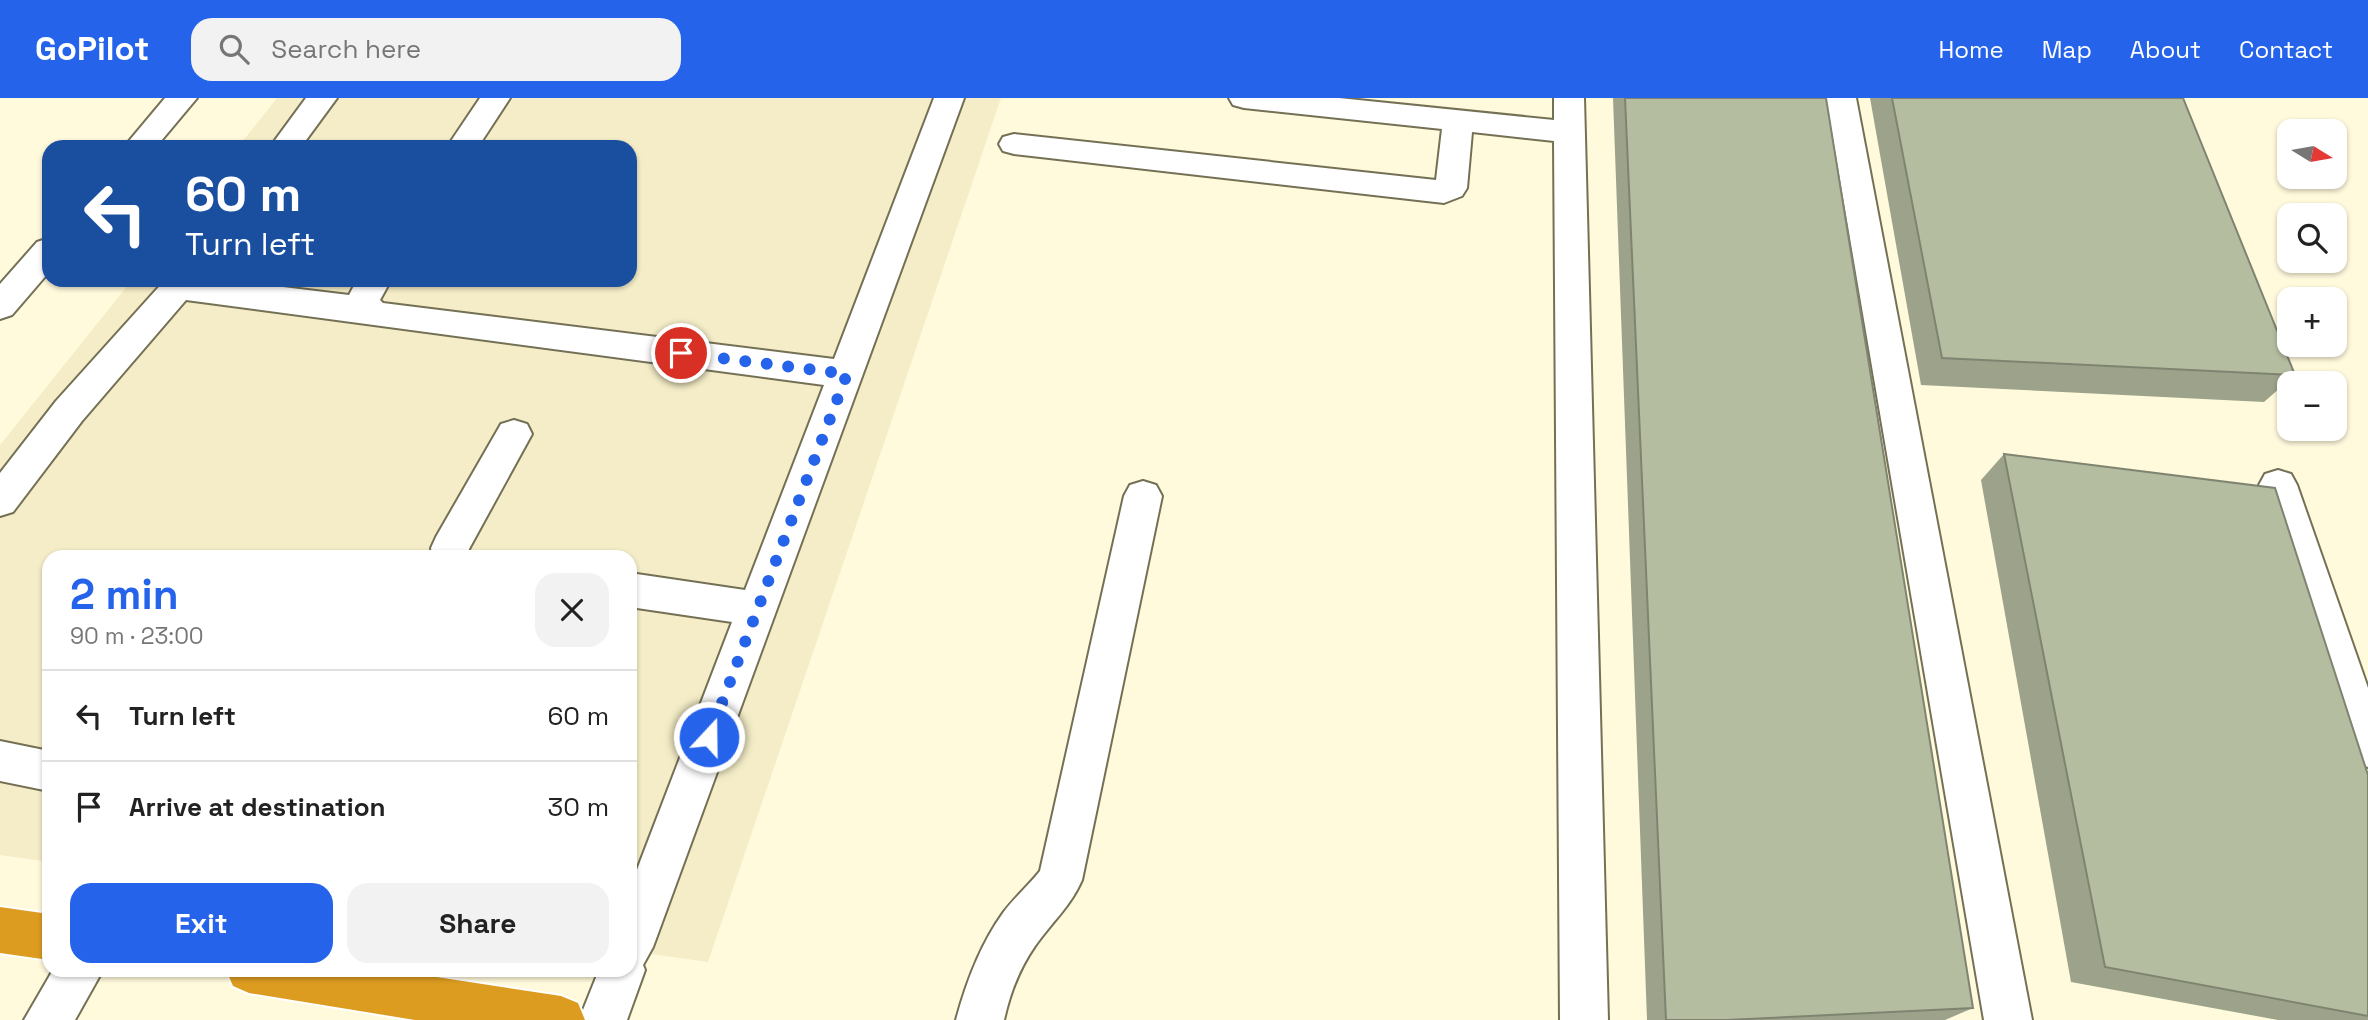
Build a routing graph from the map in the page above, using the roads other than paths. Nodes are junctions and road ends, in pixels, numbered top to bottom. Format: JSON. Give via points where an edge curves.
{"nodes":[{"id":1,"x":182,"y":98,"type":"edge"},
{"id":2,"x":322,"y":98,"type":"edge"},
{"id":3,"x":495,"y":98,"type":"edge"},
{"id":4,"x":949,"y":98,"type":"edge"},
{"id":5,"x":1244,"y":98,"type":"edge"},
{"id":6,"x":1841,"y":98,"type":"edge"},
{"id":7,"x":1308,"y":101,"type":"edge"},
{"id":8,"x":1569,"y":115,"type":"edge"},
{"id":9,"x":1458,"y":120,"type":"junction"},
{"id":10,"x":145,"y":140,"type":"edge"},
{"id":11,"x":290,"y":140,"type":"edge"},
{"id":12,"x":467,"y":140,"type":"edge"},
{"id":13,"x":1014,"y":144,"type":"dead end"},
{"id":14,"x":42,"y":258,"type":"edge"},
{"id":15,"x":178,"y":287,"type":"edge"},
{"id":16,"x":249,"y":287,"type":"edge"},
{"id":17,"x":369,"y":294,"type":"edge"},
{"id":18,"x":0,"y":306,"type":"edge"},
{"id":19,"x":847,"y":374,"type":"junction"},
{"id":20,"x":514,"y":435,"type":"dead end"},
{"id":21,"x":2278,"y":485,"type":"dead end"},
{"id":22,"x":1143,"y":496,"type":"dead end"},
{"id":23,"x":0,"y":501,"type":"edge"},
{"id":24,"x":450,"y":550,"type":"edge"},
{"id":25,"x":637,"y":591,"type":"edge"},
{"id":26,"x":758,"y":608,"type":"junction"},
{"id":27,"x":2368,"y":748,"type":"edge"},
{"id":28,"x":0,"y":761,"type":"edge"},
{"id":29,"x":42,"y":770,"type":"edge"},
{"id":30,"x":637,"y":928,"type":"edge"},
{"id":31,"x":0,"y":930,"type":"edge"},
{"id":32,"x":42,"y":936,"type":"edge"},
{"id":33,"x":76,"y":977,"type":"edge"},
{"id":34,"x":293,"y":977,"type":"edge"},
{"id":35,"x":619,"y":977,"type":"edge"},
{"id":36,"x":48,"y":1020,"type":"edge"},
{"id":37,"x":561,"y":1020,"type":"edge"},
{"id":38,"x":603,"y":1020,"type":"edge"},
{"id":39,"x":980,"y":1020,"type":"edge"},
{"id":40,"x":1584,"y":1020,"type":"edge"},
{"id":41,"x":2008,"y":1020,"type":"edge"}],
"edges":[{"from":1,"to":10,"type":"street"},
{"from":2,"to":11,"type":"street"},
{"from":3,"to":12,"type":"street"},
{"from":4,"to":19,"type":"street"},
{"from":5,"to":7,"type":"street"},
{"from":6,"to":41,"type":"street"},
{"from":7,"to":9,"type":"street"},
{"from":8,"to":9,"type":"street"},
{"from":8,"to":40,"type":"street"},
{"from":9,"to":13,"type":"street","via":[[1451,188],[1444,192]]},
{"from":14,"to":18,"type":"street"},
{"from":15,"to":23,"type":"street","via":[[69,411]]},
{"from":16,"to":17,"type":"street"},
{"from":17,"to":19,"type":"street","via":[[391,317]]},
{"from":19,"to":26,"type":"street"},
{"from":20,"to":24,"type":"street"},
{"from":21,"to":27,"type":"street"},
{"from":22,"to":39,"type":"street","via":[[1060,880],[1007,945],[988,985]]},
{"from":25,"to":26,"type":"street"},
{"from":26,"to":30,"type":"street"},
{"from":28,"to":29,"type":"street"},
{"from":31,"to":32,"type":"highway"},
{"from":33,"to":36,"type":"street"},
{"from":34,"to":37,"type":"highway"},
{"from":35,"to":38,"type":"street"}]}
